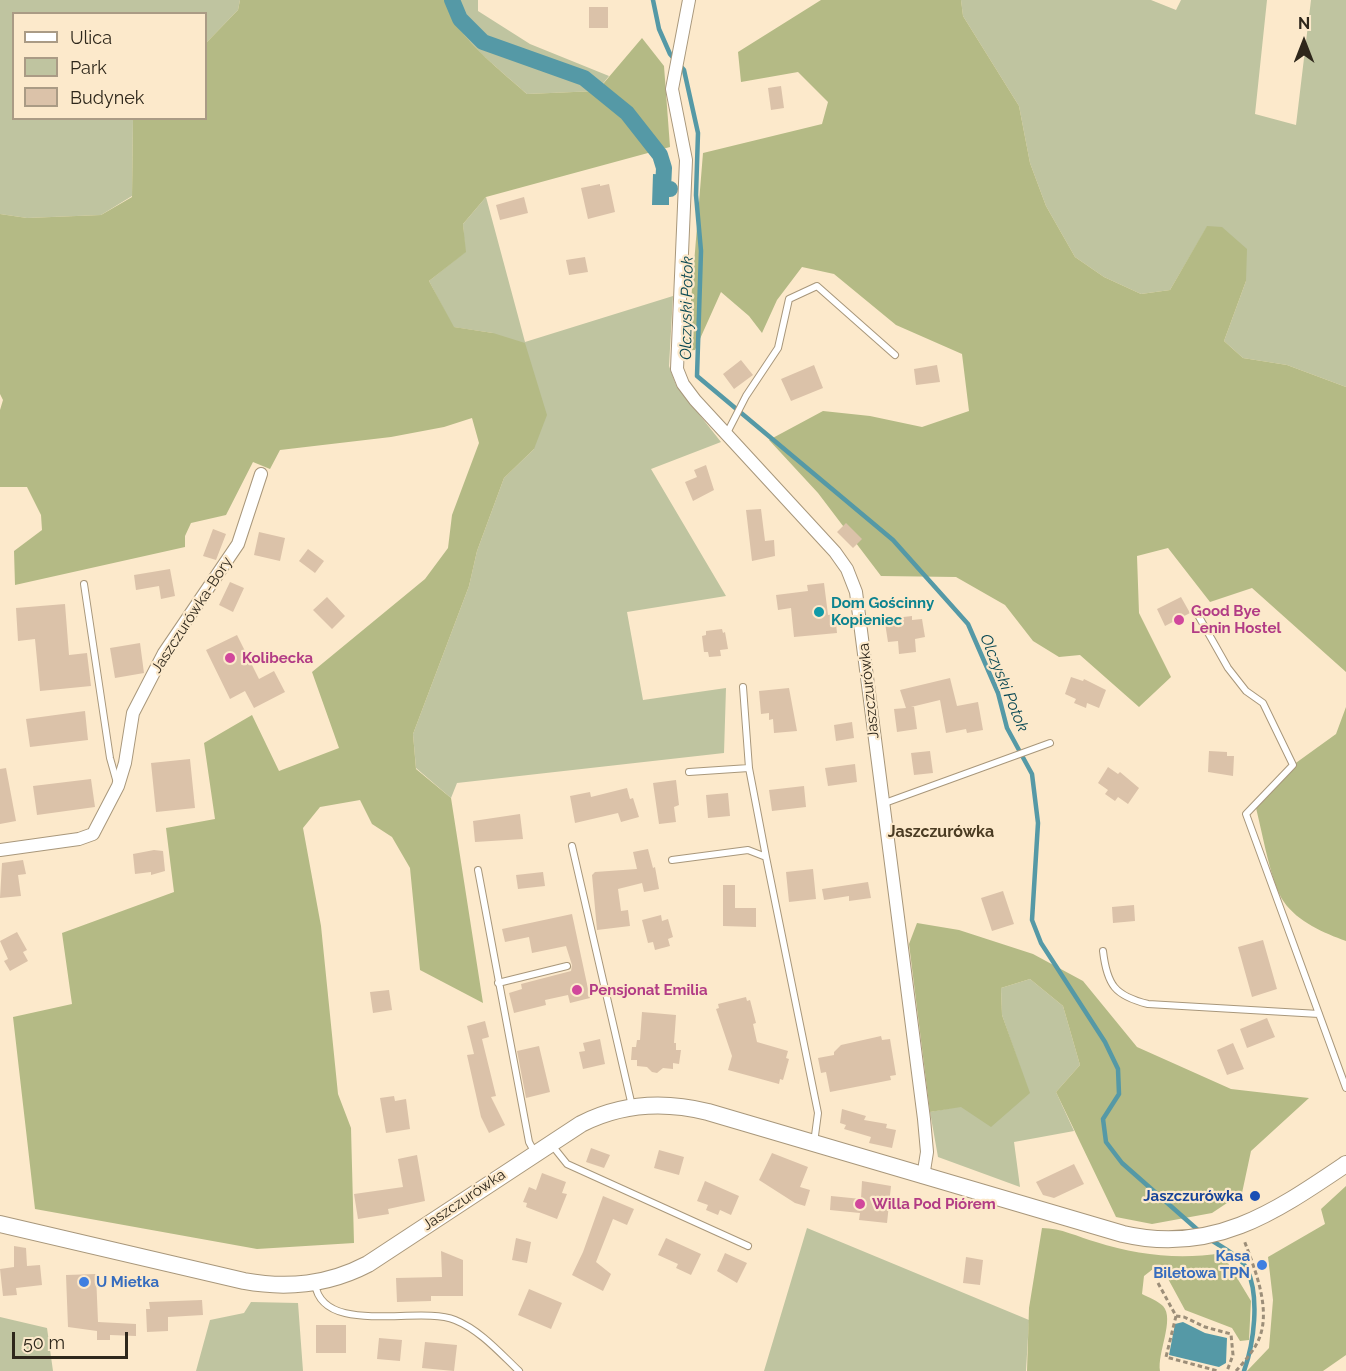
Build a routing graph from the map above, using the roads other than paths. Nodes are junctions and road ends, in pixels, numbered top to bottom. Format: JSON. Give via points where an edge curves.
{"nodes":[{"id":1,"x":689,"y":0,"type":"edge"},
{"id":2,"x":895,"y":355,"type":"dead end"},
{"id":3,"x":726,"y":435,"type":"junction"},
{"id":4,"x":261,"y":474,"type":"dead end"},
{"id":5,"x":84,"y":584,"type":"dead end"},
{"id":6,"x":1198,"y":615,"type":"dead end"},
{"id":7,"x":743,"y":687,"type":"dead end"},
{"id":8,"x":1050,"y":743,"type":"dead end"},
{"id":9,"x":749,"y":768,"type":"junction"},
{"id":10,"x":689,"y":772,"type":"dead end"},
{"id":11,"x":118,"y":786,"type":"junction"},
{"id":12,"x":882,"y":804,"type":"junction"},
{"id":13,"x":572,"y":846,"type":"dead end"},
{"id":14,"x":0,"y":850,"type":"edge"},
{"id":15,"x":766,"y":857,"type":"junction"},
{"id":16,"x":672,"y":860,"type":"dead end"},
{"id":17,"x":478,"y":870,"type":"dead end"},
{"id":18,"x":1103,"y":951,"type":"dead end"},
{"id":19,"x":567,"y":966,"type":"dead end"},
{"id":20,"x":498,"y":984,"type":"junction"},
{"id":21,"x":1319,"y":1014,"type":"junction"},
{"id":22,"x":1346,"y":1088,"type":"edge"},
{"id":23,"x":633,"y":1107,"type":"junction"},
{"id":24,"x":550,"y":1143,"type":"junction"},
{"id":25,"x":814,"y":1144,"type":"junction"},
{"id":26,"x":535,"y":1153,"type":"junction"},
{"id":27,"x":1346,"y":1164,"type":"edge"},
{"id":28,"x":923,"y":1177,"type":"junction"},
{"id":29,"x":0,"y":1224,"type":"edge"},
{"id":30,"x":748,"y":1246,"type":"dead end"},
{"id":31,"x":315,"y":1283,"type":"junction"},
{"id":32,"x":519,"y":1371,"type":"edge"}],
"edges":[{"from":1,"to":3,"type":"street","name":"Jaszczurówka","via":[[672,88],[686,160],[675,360],[683,384]]},
{"from":2,"to":3,"type":"lane","via":[[817,286],[789,299],[778,348]]},
{"from":3,"to":12,"type":"street","name":"Jaszczurówka","via":[[826,541],[852,580],[862,627]]},
{"from":4,"to":11,"type":"street","name":"Jaszczurówka-Bory","via":[[238,544],[164,653],[133,713],[126,763]]},
{"from":5,"to":11,"type":"lane","via":[[110,758]]},
{"from":6,"to":21,"type":"lane","via":[[1228,668],[1246,691],[1263,703],[1293,765],[1246,814]]},
{"from":7,"to":9,"type":"lane"},
{"from":8,"to":12,"type":"lane"},
{"from":9,"to":10,"type":"lane"},
{"from":9,"to":15,"type":"lane"},
{"from":11,"to":14,"type":"street","name":"Jaszczurówka-Bory","via":[[93,834]]},
{"from":12,"to":28,"type":"street","name":"Jaszczurówka","via":[[924,1119],[927,1152]]},
{"from":13,"to":23,"type":"lane"},
{"from":15,"to":16,"type":"lane","via":[[748,850]]},
{"from":15,"to":25,"type":"lane","via":[[818,1113]]},
{"from":17,"to":20,"type":"lane"},
{"from":18,"to":21,"type":"lane","via":[[1106,977],[1126,998],[1148,1004]]},
{"from":19,"to":20,"type":"lane"},
{"from":20,"to":26,"type":"lane","via":[[529,1142]]},
{"from":21,"to":22,"type":"lane"},
{"from":23,"to":24,"type":"street","name":"Jaszczurówka","via":[[596,1117]]},
{"from":23,"to":25,"type":"street","name":"Jaszczurówka","via":[[696,1109]]},
{"from":24,"to":26,"type":"street","name":"Jaszczurówka"},
{"from":24,"to":30,"type":"lane","via":[[567,1164]]},
{"from":25,"to":28,"type":"street","name":"Jaszczurówka"},
{"from":26,"to":31,"type":"street","name":"Jaszczurówka","via":[[368,1264]]},
{"from":27,"to":28,"type":"street","name":"Jaszczurówka","via":[[1289,1201],[1232,1229],[1171,1241],[1123,1234]]},
{"from":29,"to":31,"type":"street","name":"Jaszczurówka","via":[[244,1281],[272,1286]]},
{"from":31,"to":32,"type":"lane","via":[[318,1296],[334,1310],[350,1315],[419,1314],[454,1319],[488,1342]]}]}
